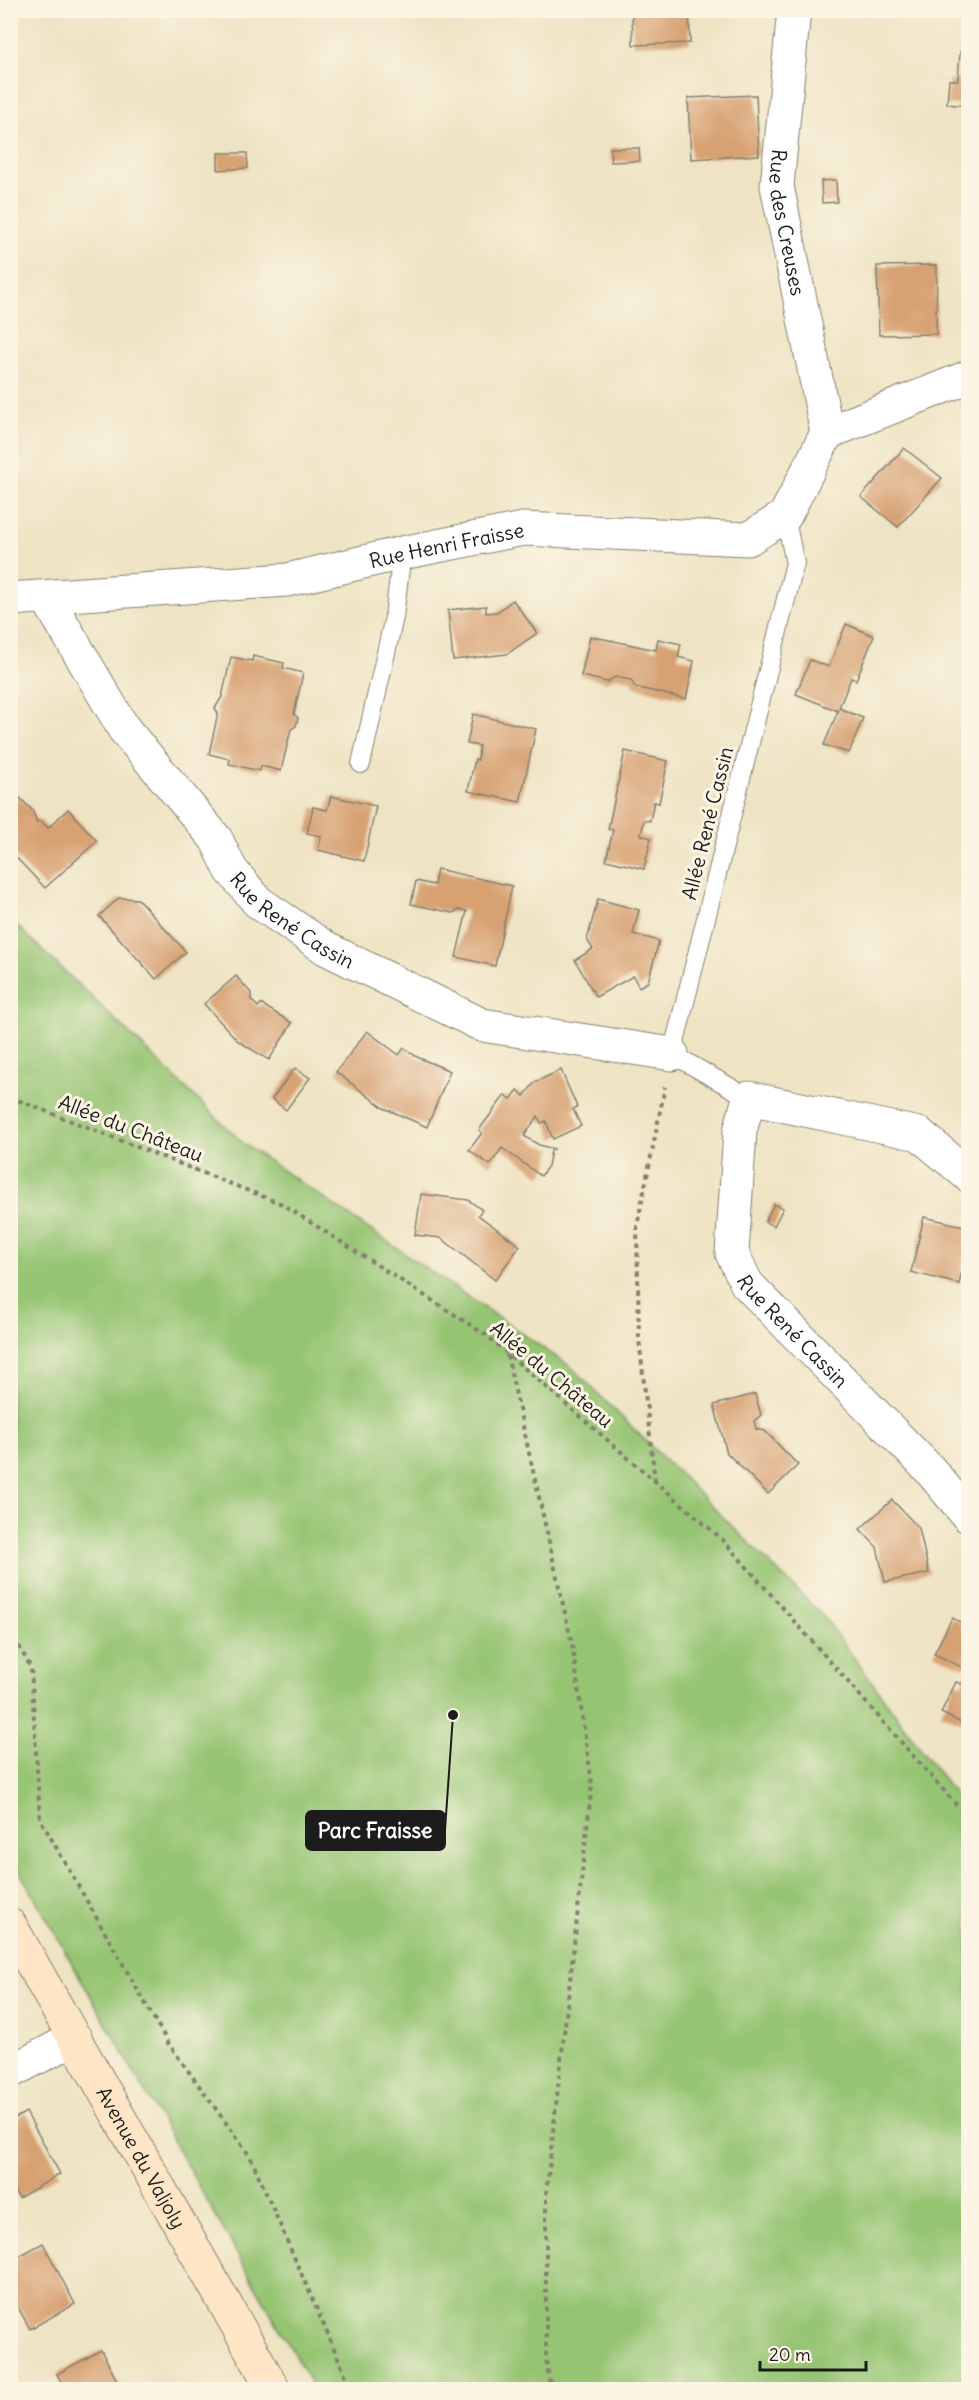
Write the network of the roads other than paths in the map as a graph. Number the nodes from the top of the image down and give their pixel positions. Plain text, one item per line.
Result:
1 (794, 10) edge
2 (969, 377) edge
3 (827, 433) junction
4 (785, 516) junction
5 (402, 553) junction
6 (47, 598) junction
7 (10, 599) edge
8 (361, 764) dead end
9 (672, 1054) junction
10 (749, 1098) junction
11 (969, 1175) edge
12 (969, 1516) edge
13 (10, 1925) edge
14 (75, 2038) junction
15 (10, 2072) edge
16 (274, 2390) edge

1 - 3 street, Rue des Creuses
2 - 3 street
3 - 4 street
4 - 5 street, Rue Henri Fraisse
4 - 9 lane, Allée René Cassin
5 - 6 street, Rue Henri Fraisse
5 - 8 lane
6 - 7 street, Rue Henri Fraisse
6 - 9 street, Rue René Cassin
9 - 10 lane
10 - 11 street
10 - 12 street, Rue René Cassin
13 - 14 main road, Avenue du Valjoly
14 - 15 street
14 - 16 main road, Avenue du Valjoly

